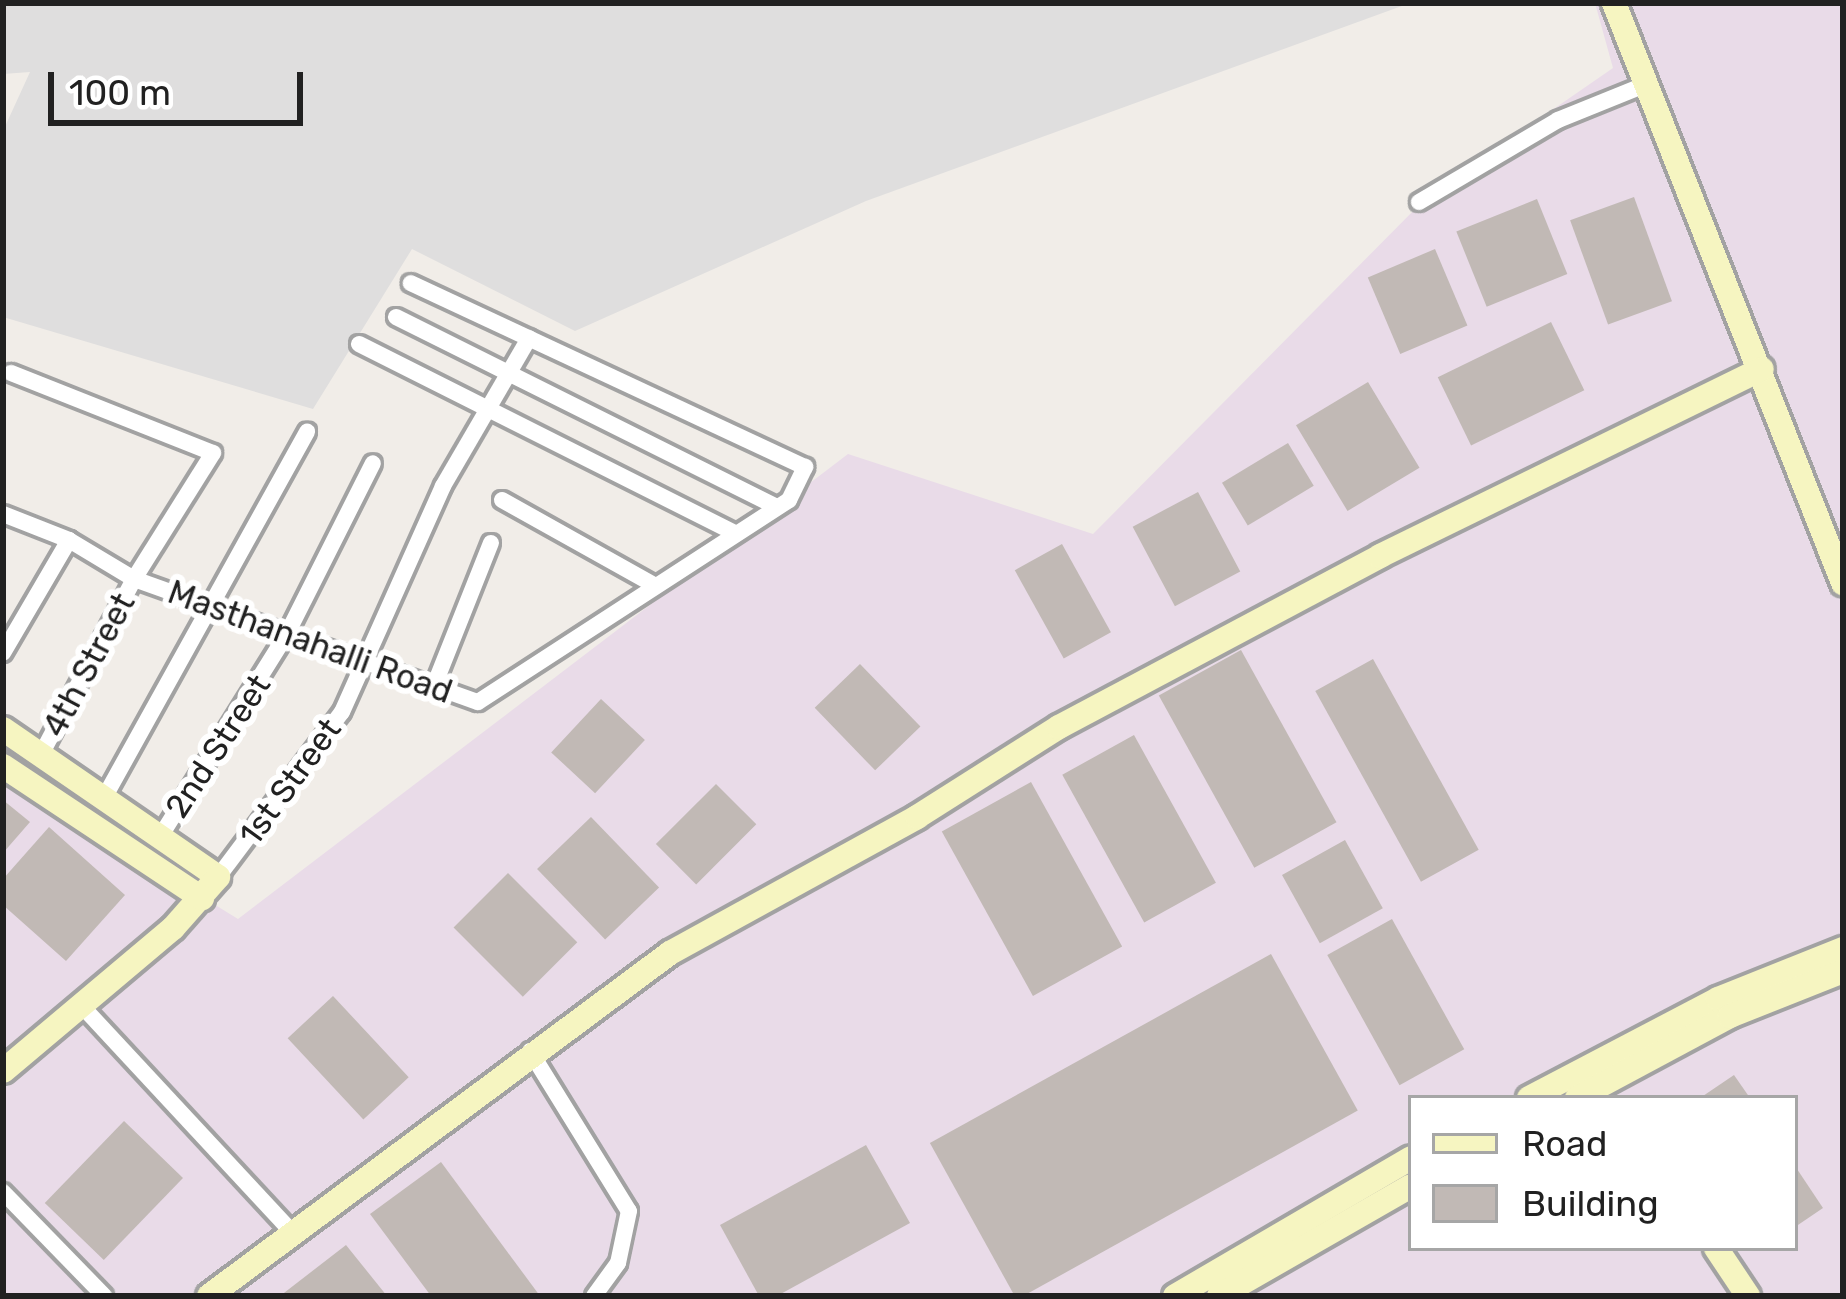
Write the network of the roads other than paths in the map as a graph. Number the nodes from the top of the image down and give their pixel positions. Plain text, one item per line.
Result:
1 (1614, 3) edge
2 (1647, 84) junction
3 (1419, 202) dead end
4 (411, 283) dead end
5 (396, 317) dead end
6 (530, 338) junction
7 (358, 344) dead end
8 (1762, 369) junction
9 (11, 373) dead end
10 (509, 375) junction
11 (489, 412) junction
12 (307, 432) dead end
13 (373, 463) dead end
14 (502, 500) dead end
15 (783, 504) junction
16 (3, 514) edge
17 (736, 534) junction
18 (69, 540) junction
19 (491, 544) dead end
20 (134, 579) junction
21 (1843, 583) edge
22 (656, 586) junction
23 (211, 606) junction
24 (287, 634) junction
25 (3, 653) edge
26 (365, 662) junction
27 (434, 686) junction
28 (3, 729) edge
29 (41, 755) junction
30 (3, 766) edge
31 (104, 798) junction
32 (160, 837) junction
33 (218, 878) junction
34 (202, 898) junction
35 (1843, 950) edge
36 (1843, 971) edge
37 (81, 1005) junction
38 (530, 1051) junction
39 (3, 1071) edge
40 (1606, 1081) edge
41 (1543, 1095) edge
42 (1408, 1160) edge
43 (1408, 1188) edge
44 (3, 1192) edge
45 (290, 1230) junction
46 (1719, 1251) edge
47 (104, 1296) edge
48 (209, 1296) edge
49 (594, 1296) edge
50 (1174, 1296) edge
51 (1220, 1296) edge
52 (1748, 1296) edge

1 - 2 street
2 - 3 street
2 - 8 street
4 - 6 street
5 - 10 street
6 - 10 street, 1st Street
6 - 15 street
7 - 11 street
8 - 21 street
8 - 38 street
9 - 20 street, 4th Street
10 - 11 street, 1st Street
10 - 15 street
11 - 17 street
11 - 26 street, 1st Street
12 - 23 street
13 - 24 street, 2nd Street
14 - 22 street
15 - 17 street, Masthanahalli Road
16 - 18 street, Masthanahalli Road
17 - 22 street, Masthanahalli Road
18 - 20 street, Masthanahalli Road
18 - 25 street
19 - 27 street
20 - 23 street, Masthanahalli Road
20 - 29 street, 4th Street
22 - 27 street, Masthanahalli Road
23 - 24 street, Masthanahalli Road
23 - 31 street
24 - 26 street, Masthanahalli Road
24 - 32 street, 2nd Street
26 - 27 street, Masthanahalli Road
26 - 33 street, 1st Street
28 - 29 street
29 - 31 street
30 - 34 street
31 - 32 street
32 - 33 street
33 - 34 street
34 - 37 street
35 - 40 street
36 - 40 street
37 - 39 street
37 - 45 street
38 - 45 street
38 - 49 street
40 - 41 street
42 - 50 street
43 - 51 street
44 - 47 street
45 - 48 street
46 - 52 street

